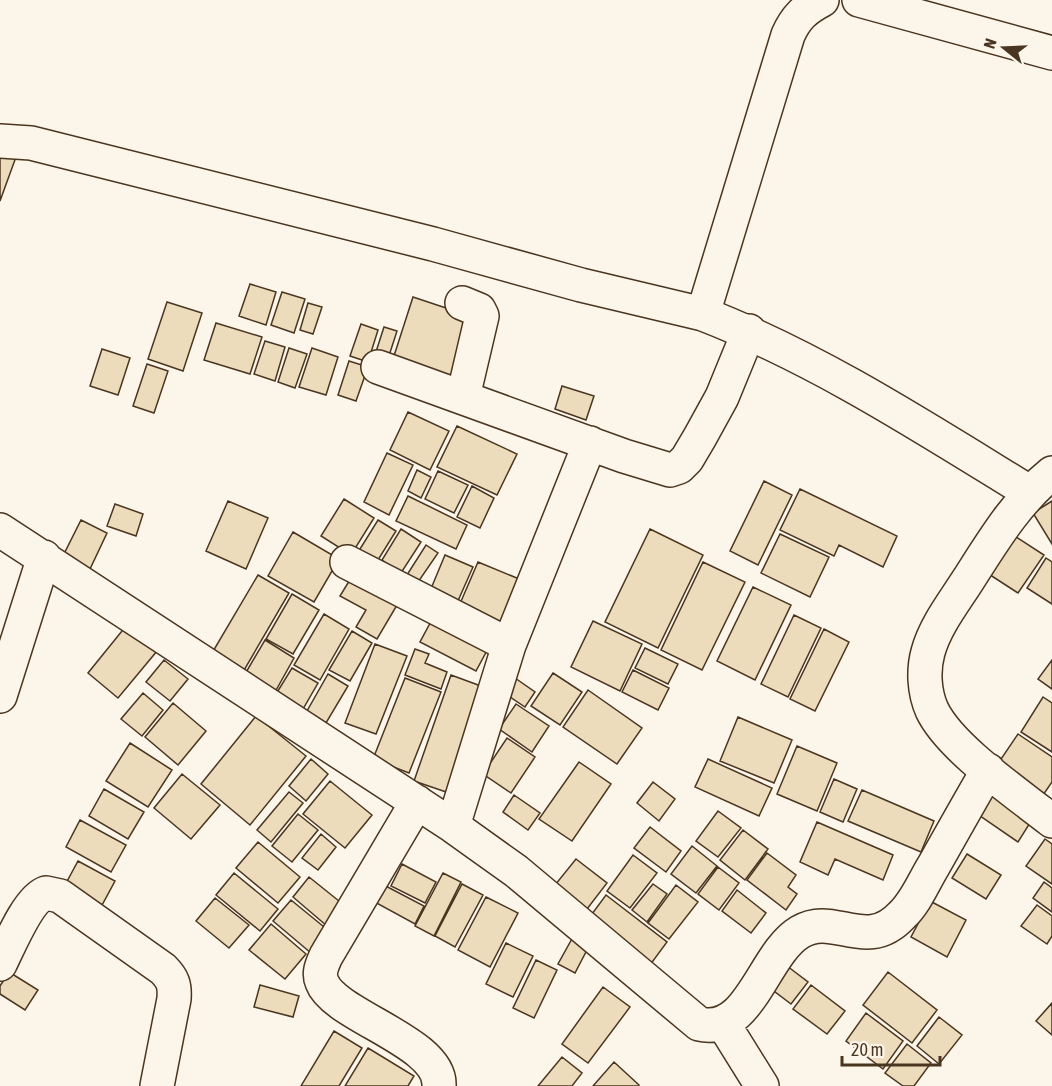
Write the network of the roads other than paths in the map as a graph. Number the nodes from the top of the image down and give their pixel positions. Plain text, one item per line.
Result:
1 (822, 0) edge
2 (859, 0) edge
3 (1052, 53) edge
4 (0, 141) edge
5 (462, 303) dead end
6 (704, 314) junction
7 (749, 331) junction
8 (378, 367) dead end
9 (464, 397) junction
10 (590, 443) junction
11 (1041, 483) edge
12 (0, 530) edge
13 (44, 557) junction
14 (347, 562) dead end
15 (509, 645) junction
16 (0, 696) edge
17 (988, 770) junction
18 (417, 802) junction
19 (1052, 820) edge
20 (453, 826) junction
21 (0, 963) edge
22 (724, 1025) junction
23 (157, 1086) edge
24 (439, 1086) edge
25 (762, 1086) edge

1 - 6 street
2 - 3 street
4 - 6 street
5 - 9 street
6 - 7 street
7 - 10 street
7 - 11 street
8 - 9 street
9 - 10 street
10 - 15 street
11 - 17 street
12 - 13 street
13 - 16 street
13 - 18 street
14 - 15 street
15 - 20 street
17 - 19 street
17 - 22 street
18 - 20 street
18 - 24 street
20 - 22 street
21 - 23 street
22 - 25 street

